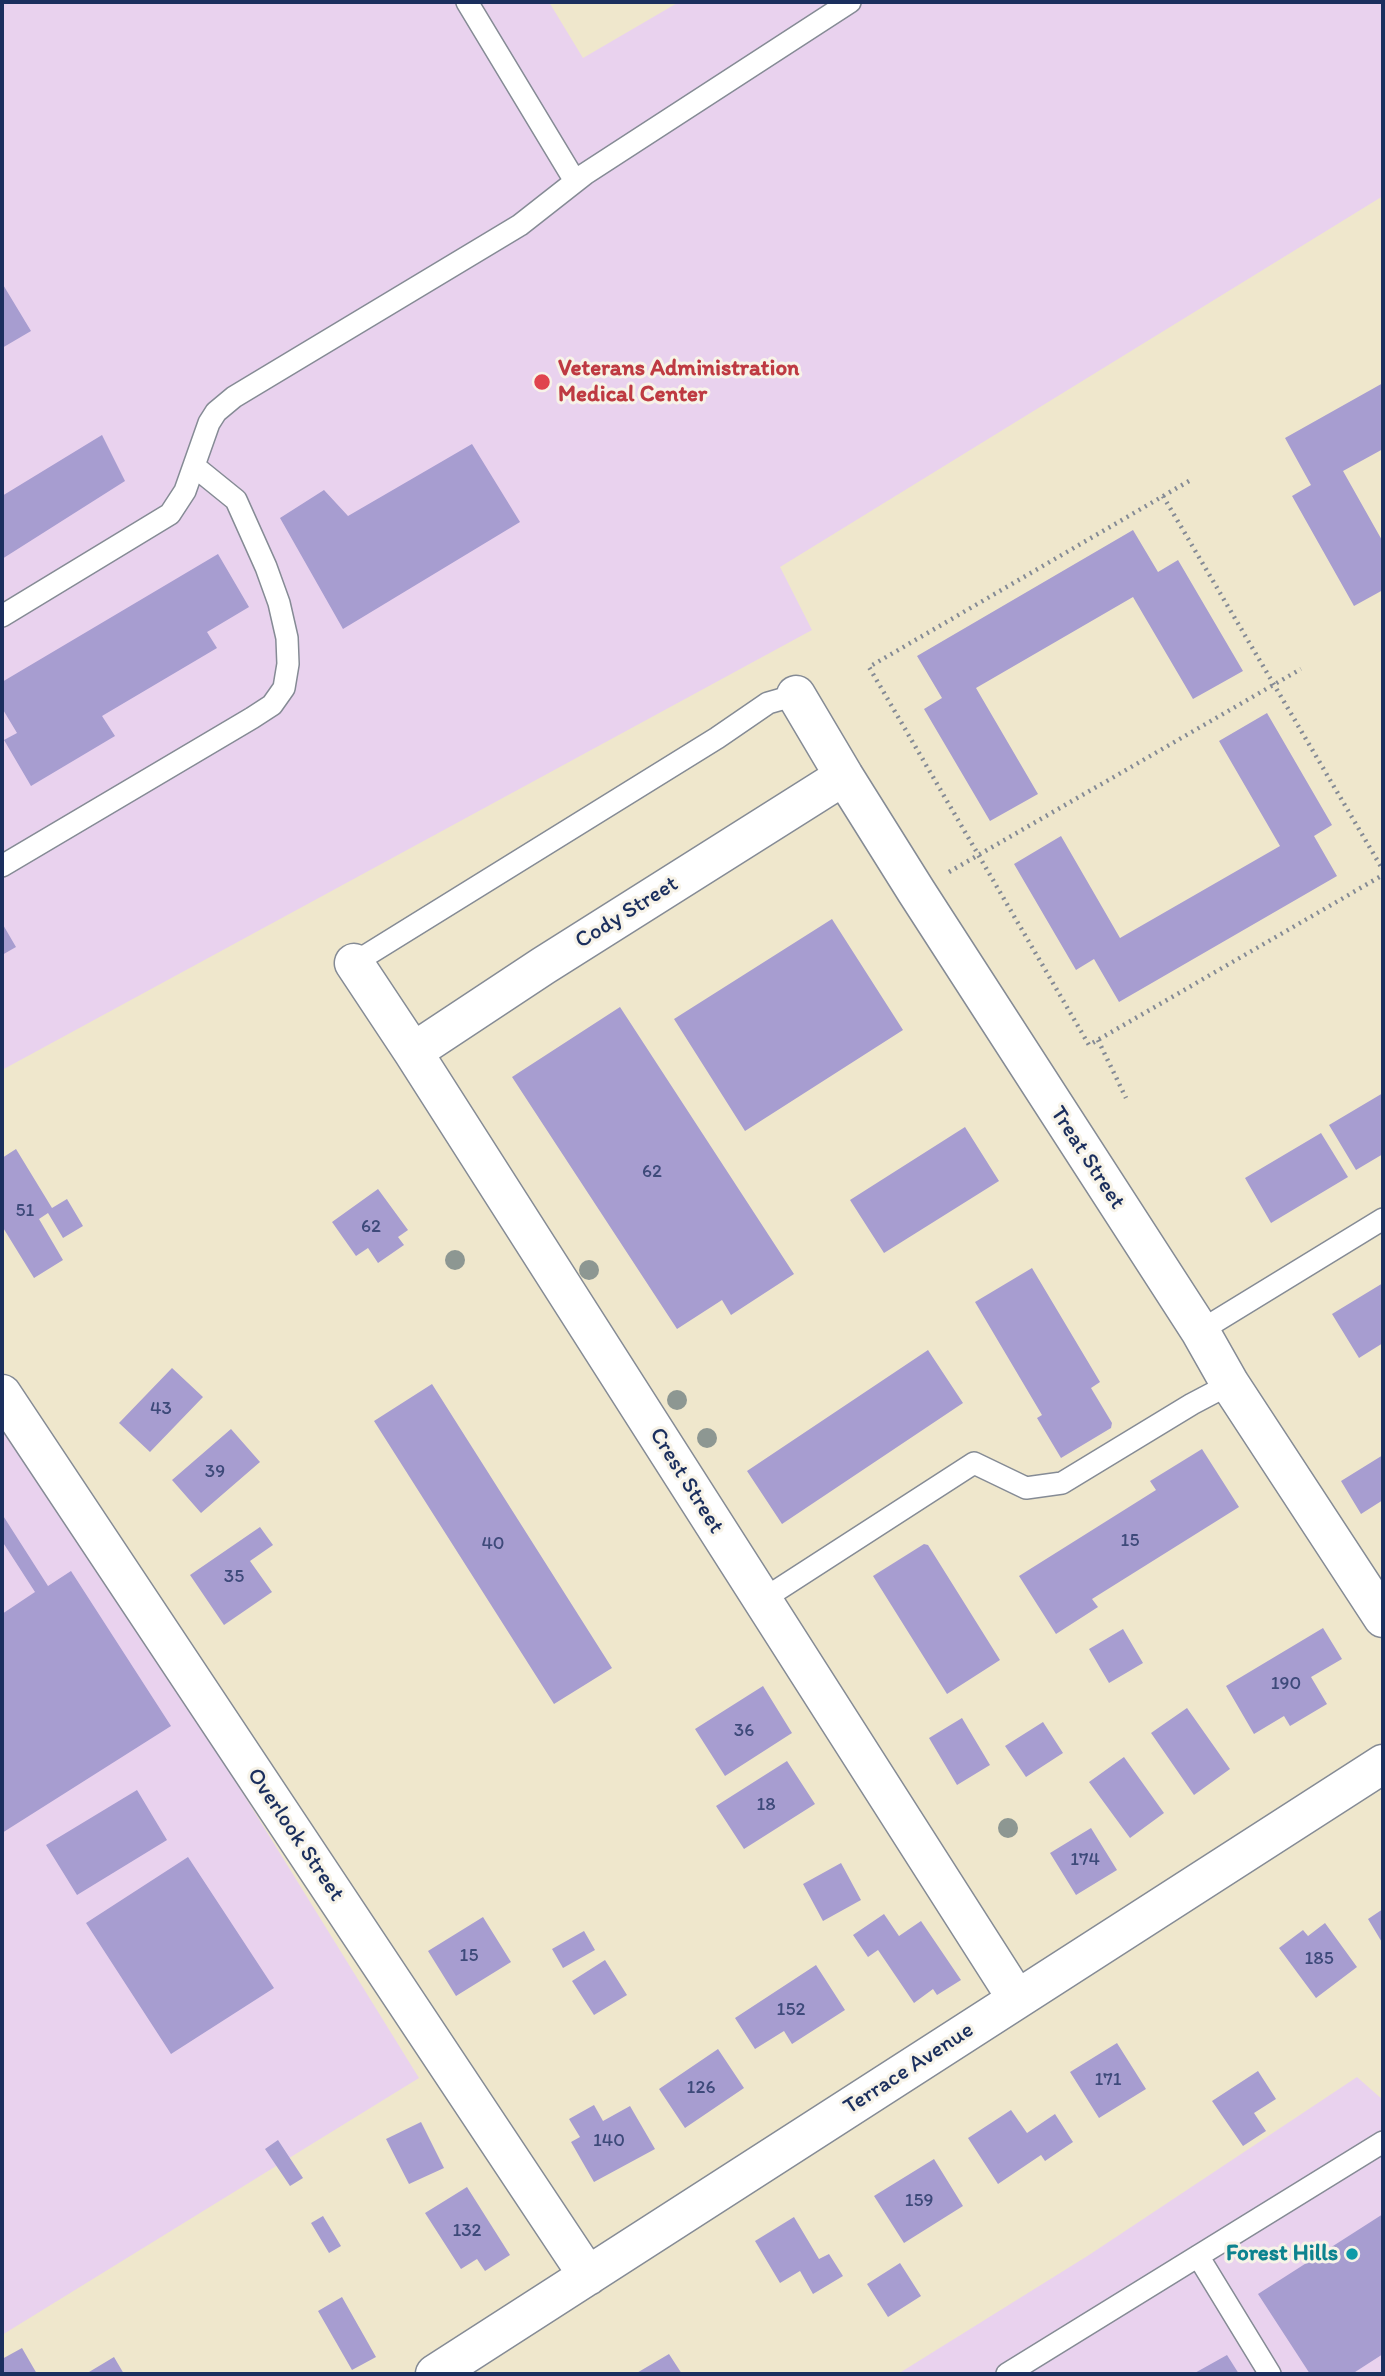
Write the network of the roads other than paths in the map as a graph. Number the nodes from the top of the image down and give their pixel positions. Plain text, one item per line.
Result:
1 (467, 2) edge
2 (850, 2) edge
3 (575, 181) junction
4 (194, 466) junction
5 (2, 616) edge
6 (796, 695) joint
7 (844, 776) junction
8 (2, 866) edge
9 (354, 963) joint
10 (413, 1052) junction
11 (1383, 1219) edge
12 (1200, 1331) junction
13 (1230, 1384) junction
14 (2, 1394) edge
15 (762, 1600) junction
16 (1383, 1618) edge
17 (1383, 1764) edge
18 (1017, 1999) junction
19 (1383, 2142) edge
20 (1198, 2256) junction
21 (588, 2276) junction
22 (435, 2374) edge
23 (1007, 2374) edge
24 (1270, 2374) edge

1 - 3 lane
2 - 3 lane
3 - 4 lane
4 - 5 lane
4 - 8 lane
6 - 7 street, Treat Street
6 - 9 lane
7 - 10 street, Cody Street
7 - 12 street, Treat Street
9 - 10 street, Crest Street
10 - 15 street, Crest Street
11 - 12 lane
12 - 13 street, Treat Street
13 - 15 lane
13 - 16 street, Treat Street
14 - 21 street, Overlook Street
15 - 18 street, Crest Street
17 - 18 street, Terrace Avenue
18 - 21 street, Terrace Avenue
19 - 20 lane
20 - 23 lane
20 - 24 lane
21 - 22 street, Terrace Avenue

